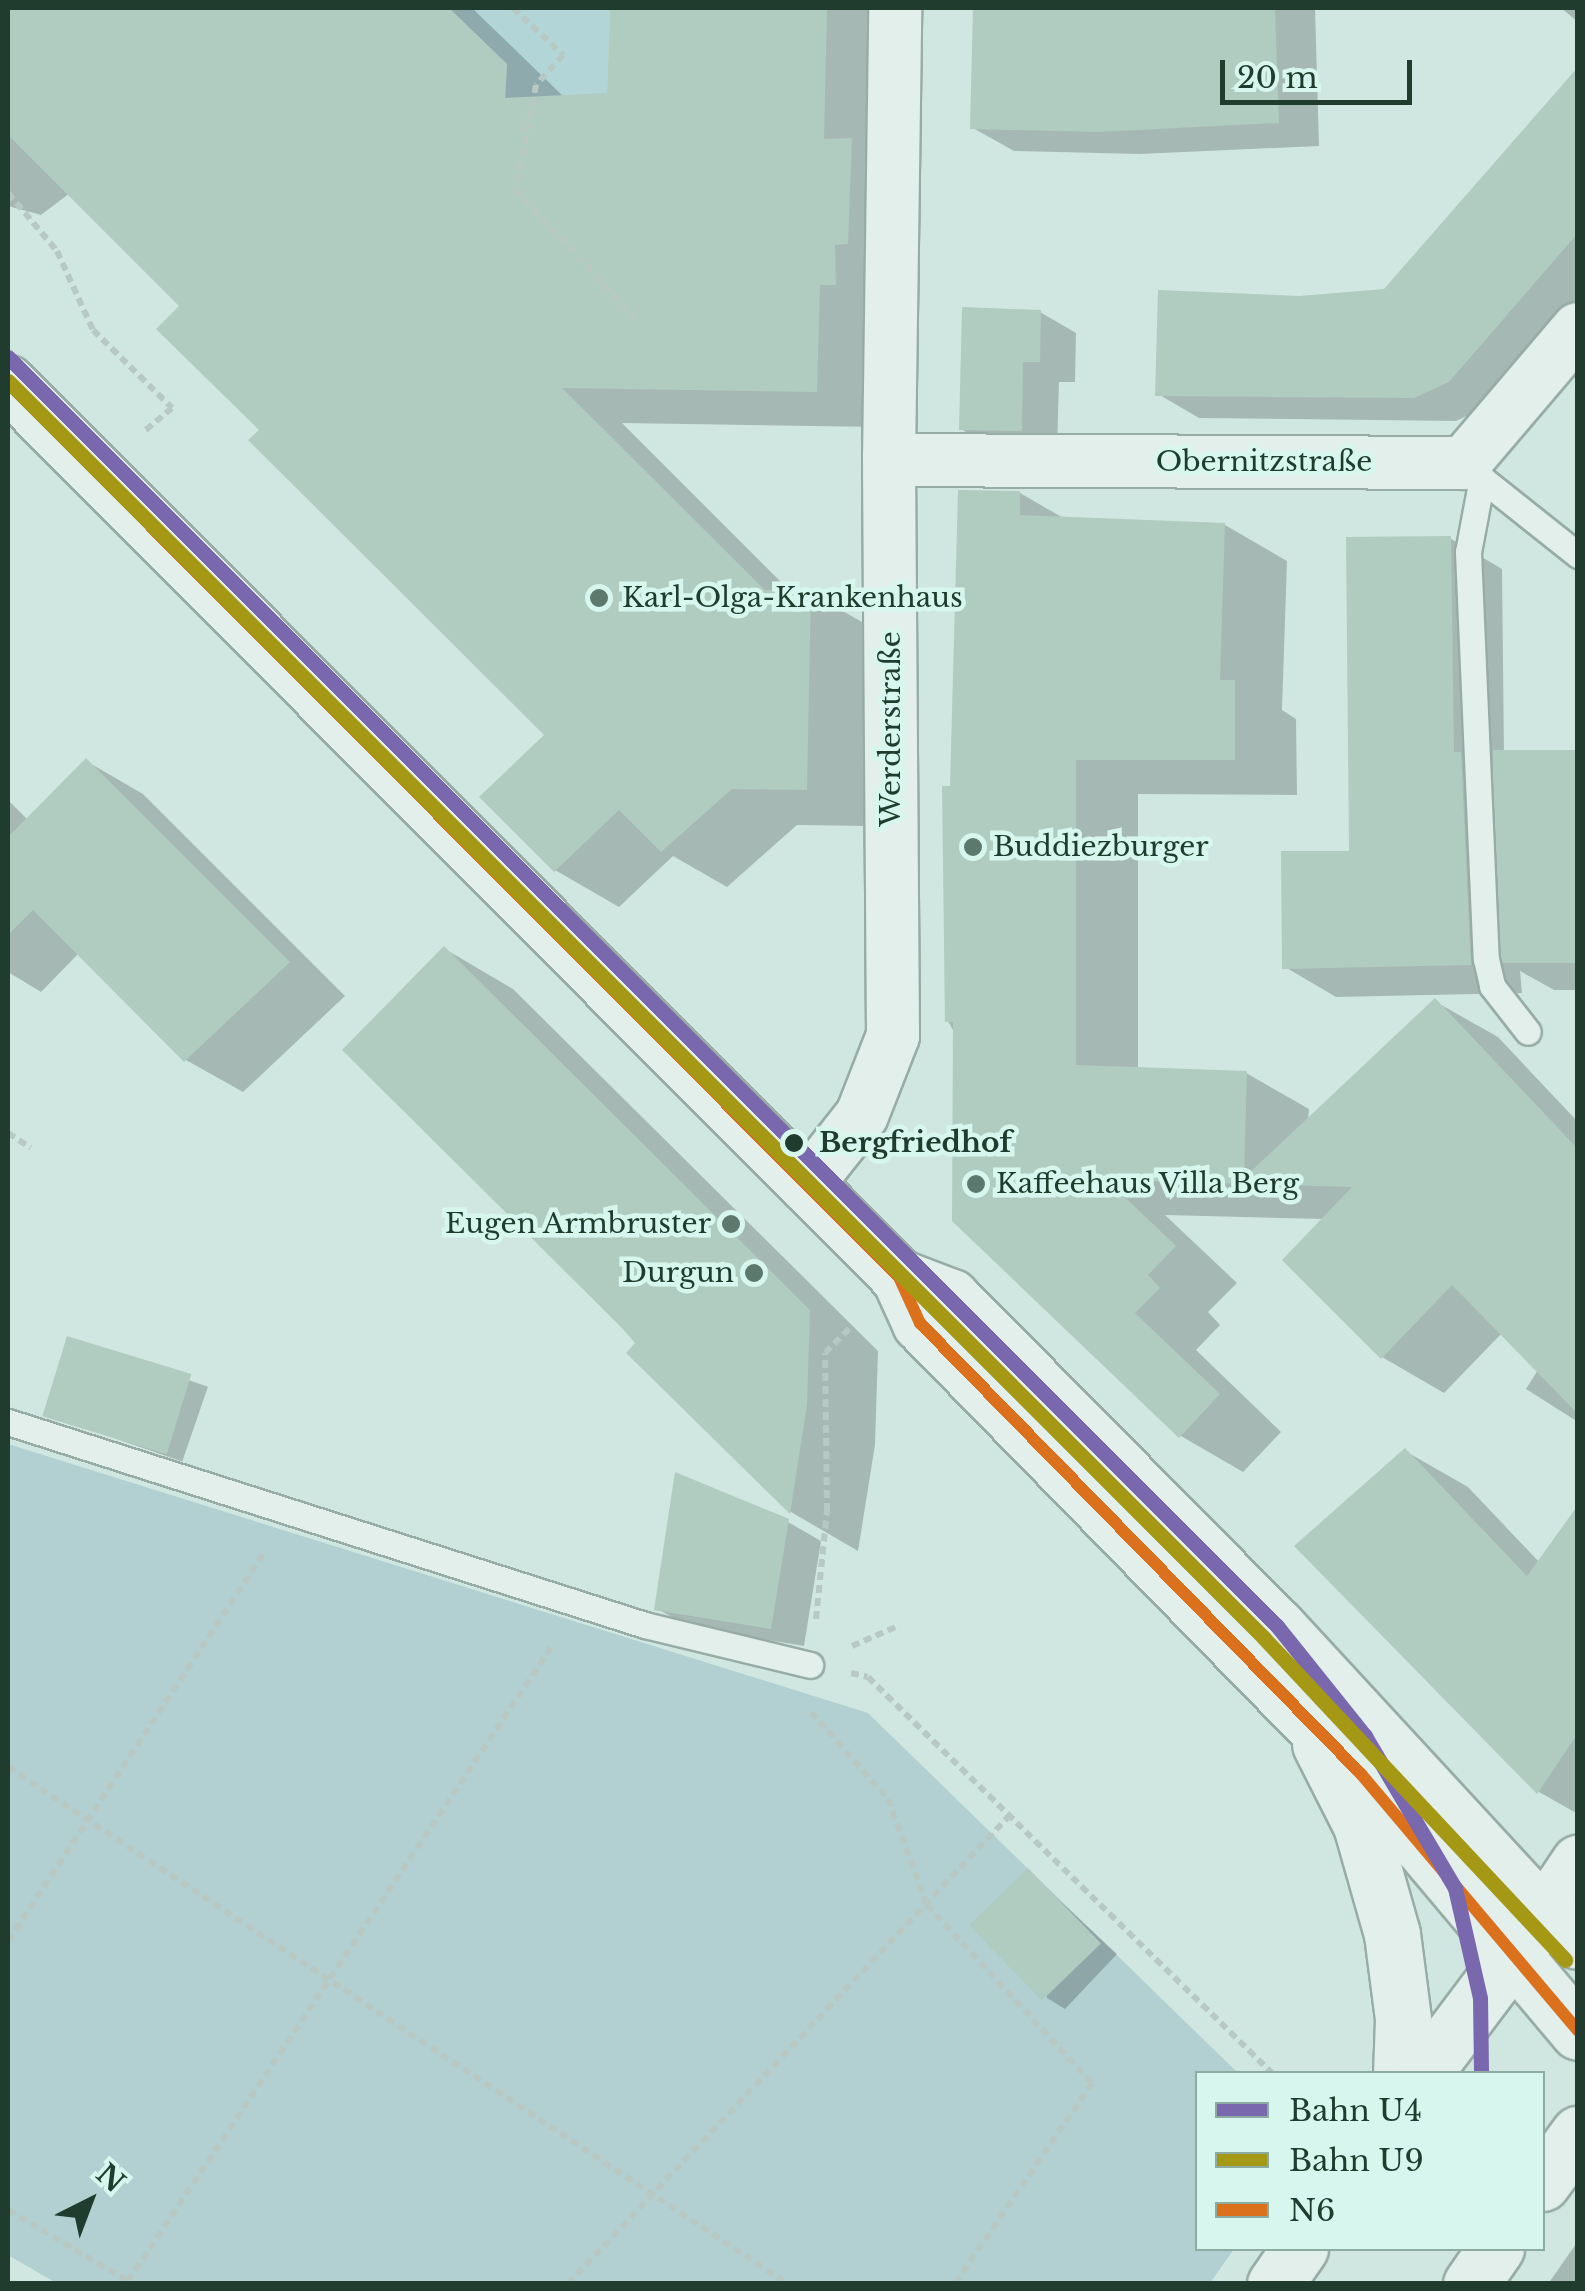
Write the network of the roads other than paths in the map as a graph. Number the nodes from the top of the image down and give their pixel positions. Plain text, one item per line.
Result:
1 (895, 8) edge
2 (1578, 328) edge
3 (8, 383) edge
4 (889, 460) junction
5 (1473, 471) junction
6 (1578, 555) edge
7 (1528, 1032) dead end
8 (806, 1186) junction
9 (899, 1277) junction
10 (8, 1422) edge
11 (810, 1665) road end
12 (1293, 1705) junction
13 (1578, 1862) edge
14 (1545, 1936) edge
15 (1578, 2032) edge
16 (1401, 2071) edge
17 (1425, 2071) edge
18 (1578, 2134) edge
19 (1545, 2179) edge
20 (1298, 2251) edge
21 (1276, 2284) edge

1 - 4 street, Werderstraße
2 - 5 street
3 - 8 main road
4 - 5 street, Obernitzstraße
4 - 8 street, Werderstraße
5 - 6 lane
5 - 7 lane
8 - 9 main road
9 - 12 main road
9 - 14 main road
10 - 11 lane
12 - 14 main road
12 - 16 main road
13 - 14 street
14 - 15 main road
14 - 17 main road
18 - 19 main road
20 - 21 main road

